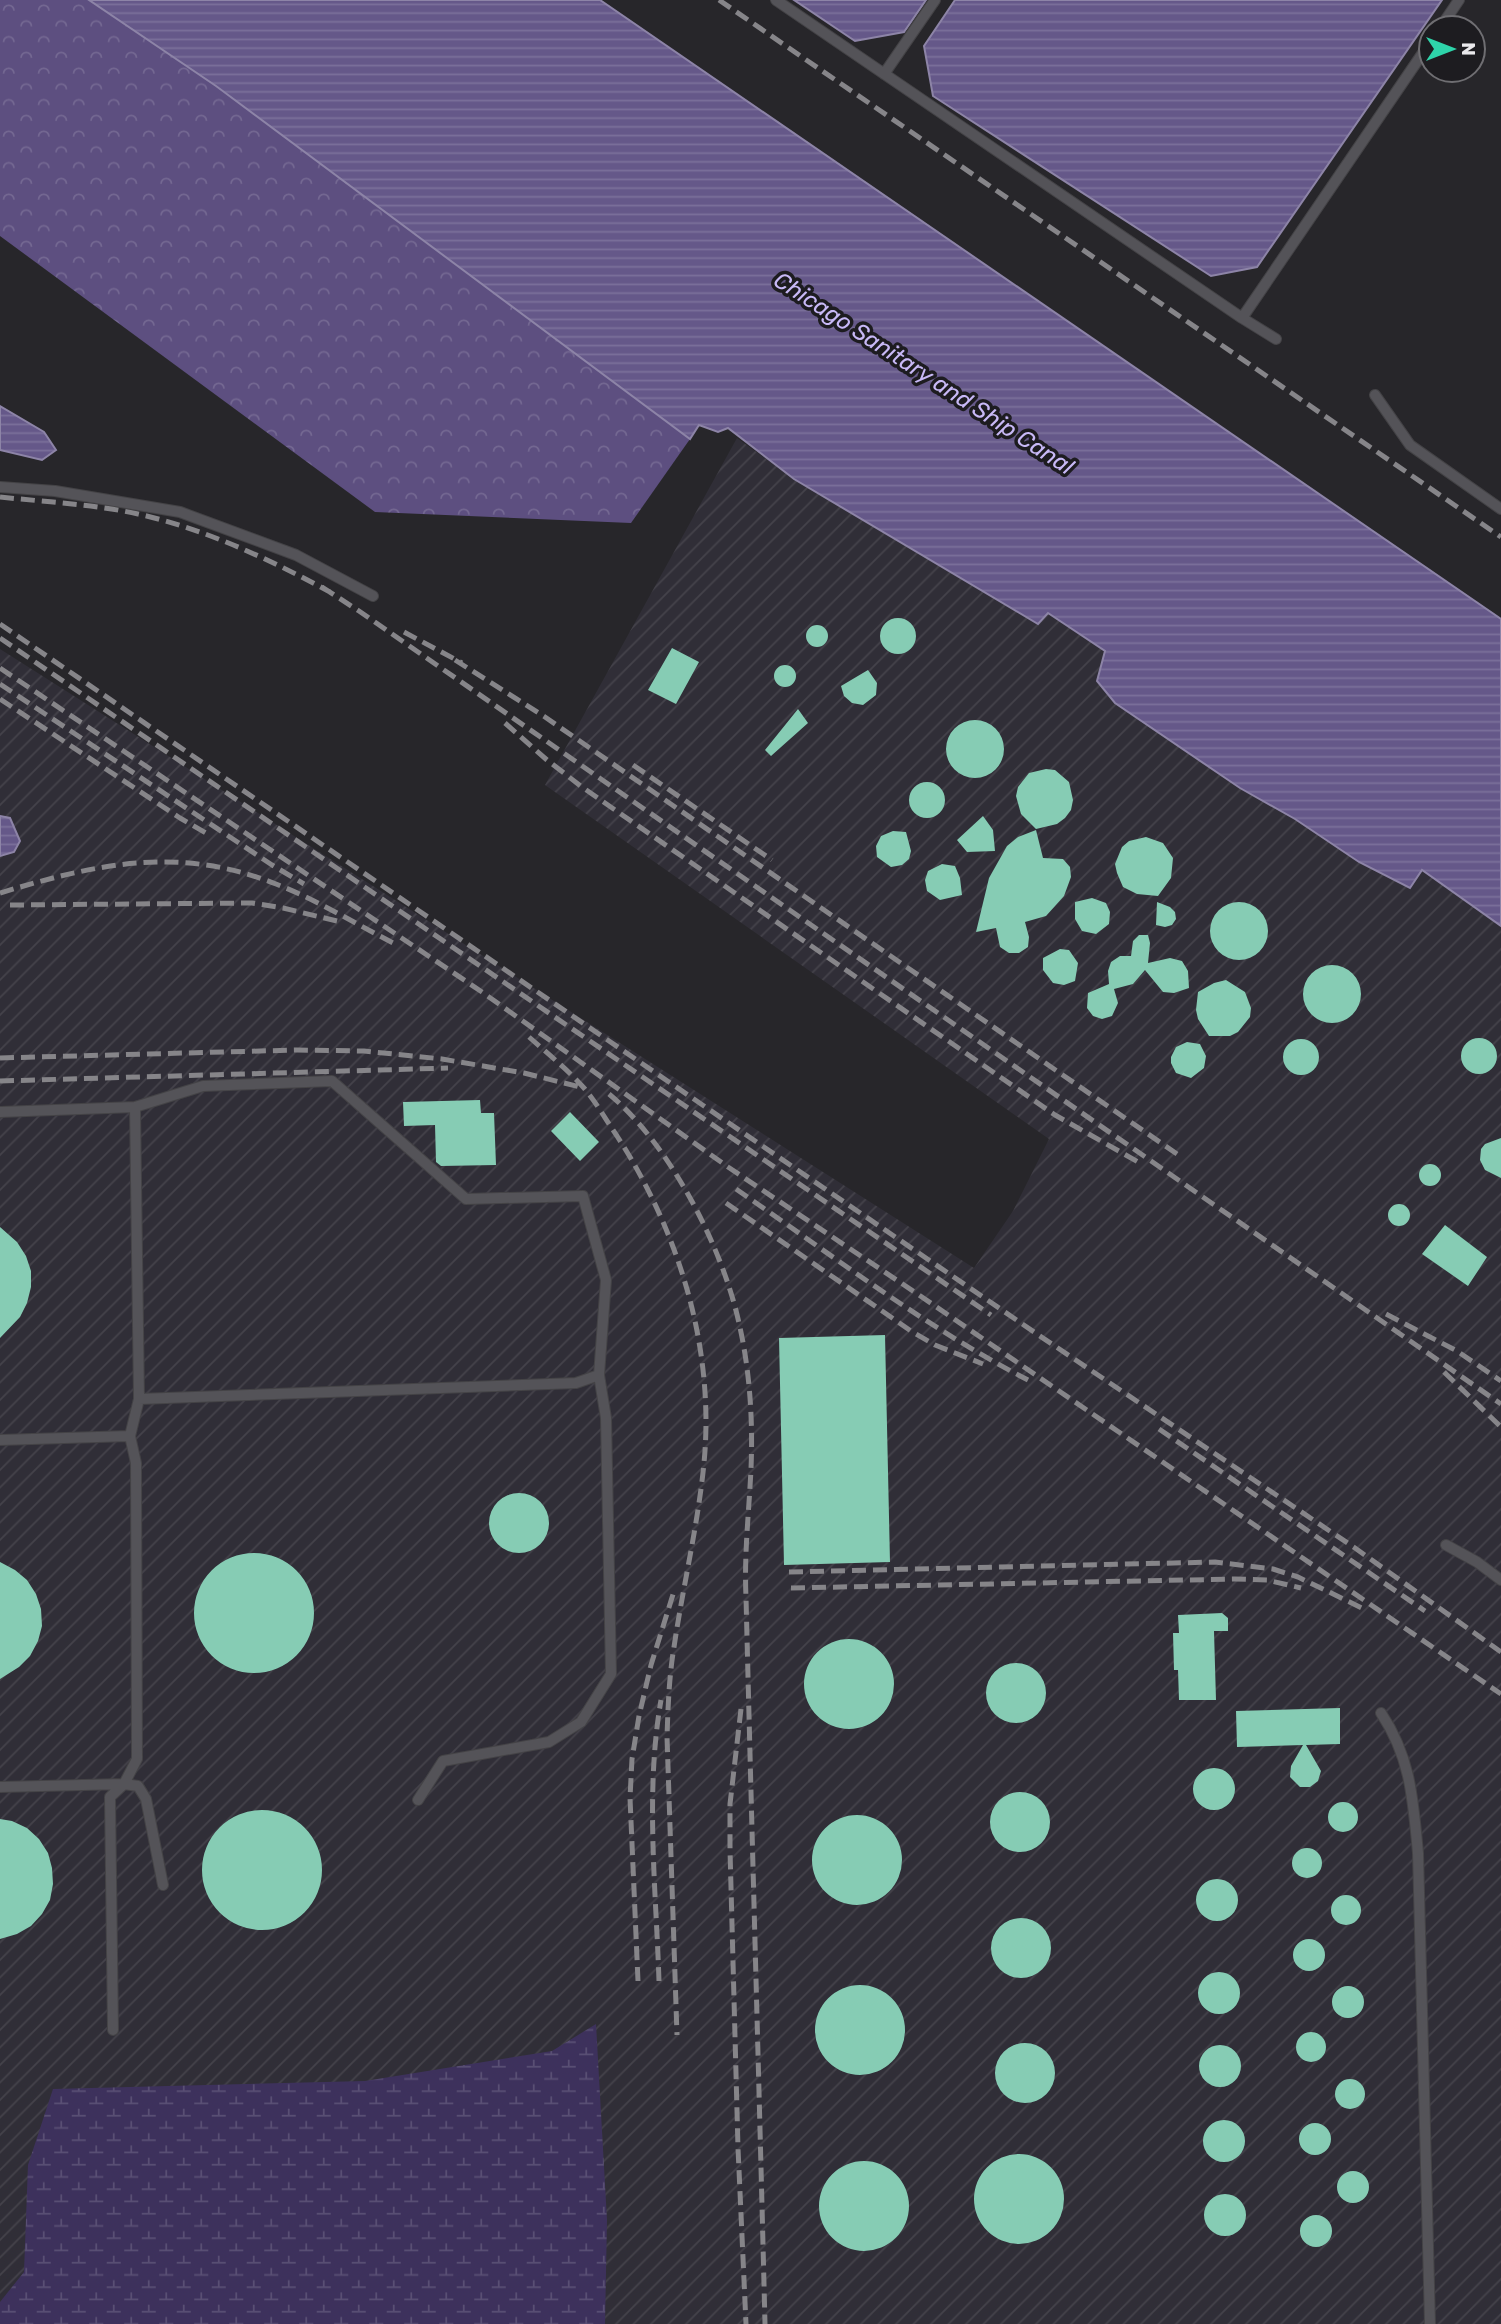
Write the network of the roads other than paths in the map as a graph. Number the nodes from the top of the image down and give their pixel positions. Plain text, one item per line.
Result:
1 (776, 0) edge
2 (935, 0) edge
3 (1417, 62) edge
4 (884, 74) junction
5 (1242, 318) junction
6 (1276, 339) dead end
7 (1375, 395) dead end
8 (0, 487) edge
9 (1501, 509) edge
10 (373, 596) dead end
11 (135, 1107) junction
12 (0, 1112) edge
13 (599, 1375) junction
14 (139, 1399) junction
15 (130, 1436) junction
16 (0, 1440) edge
17 (1446, 1545) dead end
18 (1501, 1580) edge
19 (1381, 1713) dead end
20 (124, 1784) junction
21 (0, 1787) edge
22 (418, 1800) dead end
23 (163, 1885) dead end
24 (113, 2030) dead end
25 (1430, 2324) edge

1 - 4 lane
2 - 4 lane
3 - 5 lane
4 - 5 lane
5 - 6 lane
7 - 9 lane
8 - 10 lane
11 - 12 lane
11 - 13 lane
11 - 14 lane
13 - 14 lane
13 - 22 lane
14 - 15 lane
15 - 16 lane
15 - 20 lane
17 - 18 lane
19 - 25 lane
20 - 21 lane
20 - 23 lane
20 - 24 lane

